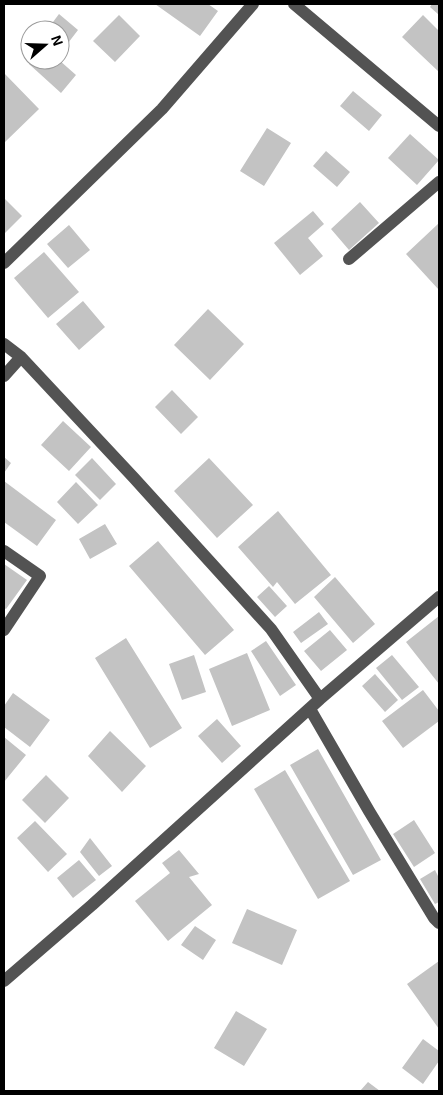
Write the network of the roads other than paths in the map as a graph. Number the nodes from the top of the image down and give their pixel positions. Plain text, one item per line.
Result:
1 (253, 4) edge
2 (294, 4) edge
3 (439, 126) edge
4 (439, 182) edge
5 (349, 259) dead end
6 (4, 263) edge
7 (4, 344) edge
8 (21, 357) junction
9 (4, 376) edge
10 (4, 551) edge
11 (439, 597) edge
12 (4, 630) edge
13 (320, 699) junction
14 (310, 709) junction
15 (439, 922) edge
16 (4, 981) edge

1 - 6 street
2 - 3 street
4 - 5 street
7 - 8 street
8 - 9 street
8 - 13 street
10 - 12 street
11 - 13 street
13 - 14 street
14 - 15 street
14 - 16 street

